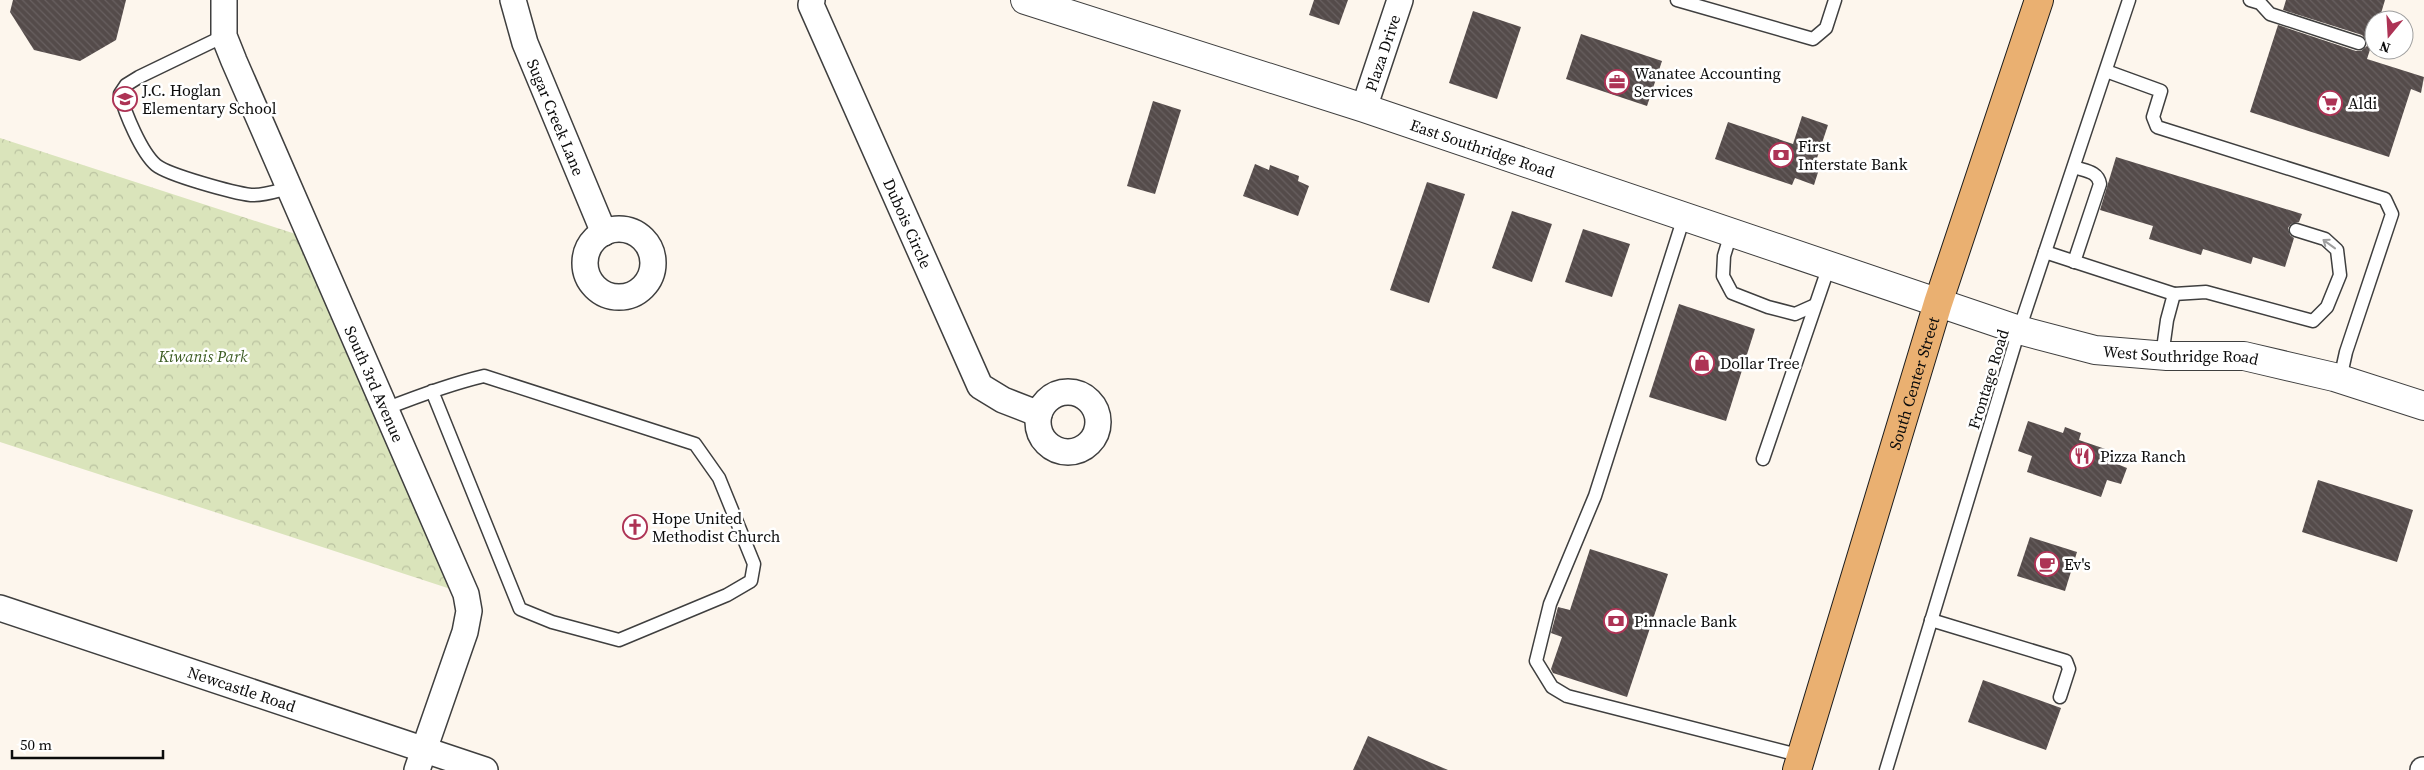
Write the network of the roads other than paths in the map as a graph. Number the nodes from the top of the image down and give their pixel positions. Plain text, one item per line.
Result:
1 (224, 0) edge
2 (514, 0) edge
3 (812, 0) edge
4 (1025, 0) edge
5 (1400, 0) edge
6 (1677, 0) edge
7 (1835, 0) edge
8 (2039, 0) edge
9 (2129, 0) edge
10 (2250, 0) edge
11 (224, 36) junction
12 (2359, 43) dead end
13 (2106, 71) junction
14 (1364, 108) junction
15 (2074, 167) junction
16 (289, 188) junction
17 (1684, 217) junction
18 (2296, 230) dead end
19 (604, 233) dead end
20 (1731, 233) junction
21 (2046, 252) junction
22 (2074, 262) junction
23 (1829, 266) junction
24 (2174, 294) junction
25 (1938, 303) junction
26 (1813, 306) junction
27 (2019, 330) junction
28 (2162, 356) junction
29 (2340, 379) junction
30 (432, 391) junction
31 (2424, 406) edge
32 (385, 409) junction
33 (1039, 414) dead end
34 (1763, 459) dead end
35 (0, 608) edge
36 (1931, 620) junction
37 (2060, 697) dead end
38 (420, 760) edge
39 (1800, 763) edge
40 (485, 770) edge
41 (1886, 770) edge

1 - 11 street, South 3rd Avenue
2 - 19 street, Sugar Creek Lane
3 - 33 street, Dubois Circle
4 - 14 street, East Southridge Road
5 - 14 street, Plaza Drive
6 - 7 lane
8 - 25 main road, South Center Street
9 - 13 lane, Frontage Road
10 - 12 lane
11 - 16 street, South 3rd Avenue
11 - 16 lane
13 - 15 lane, Frontage Road
13 - 29 lane
14 - 17 street, East Southridge Road
15 - 21 lane, Frontage Road
15 - 22 lane
16 - 32 street, South 3rd Avenue
17 - 20 street, East Southridge Road
17 - 39 lane
24 -> 18 lane
20 - 23 street, East Southridge Road
20 - 26 lane
21 - 22 lane
21 - 27 lane, Frontage Road
22 - 24 lane
23 - 25 street, East Southridge Road
23 - 26 lane
24 - 28 lane
25 - 27 street, West Southridge Road
25 - 39 main road, South Center Street
26 - 34 lane
27 - 28 street, West Southridge Road
27 - 36 lane, Frontage Road
28 - 29 street, West Southridge Road
29 - 31 street, West Southridge Road
30 - 30 lane
30 - 32 lane
32 - 38 street, South 3rd Avenue
35 - 38 street, Newcastle Road
36 - 37 lane
36 - 41 lane, Frontage Road
38 - 40 street, Newcastle Road

